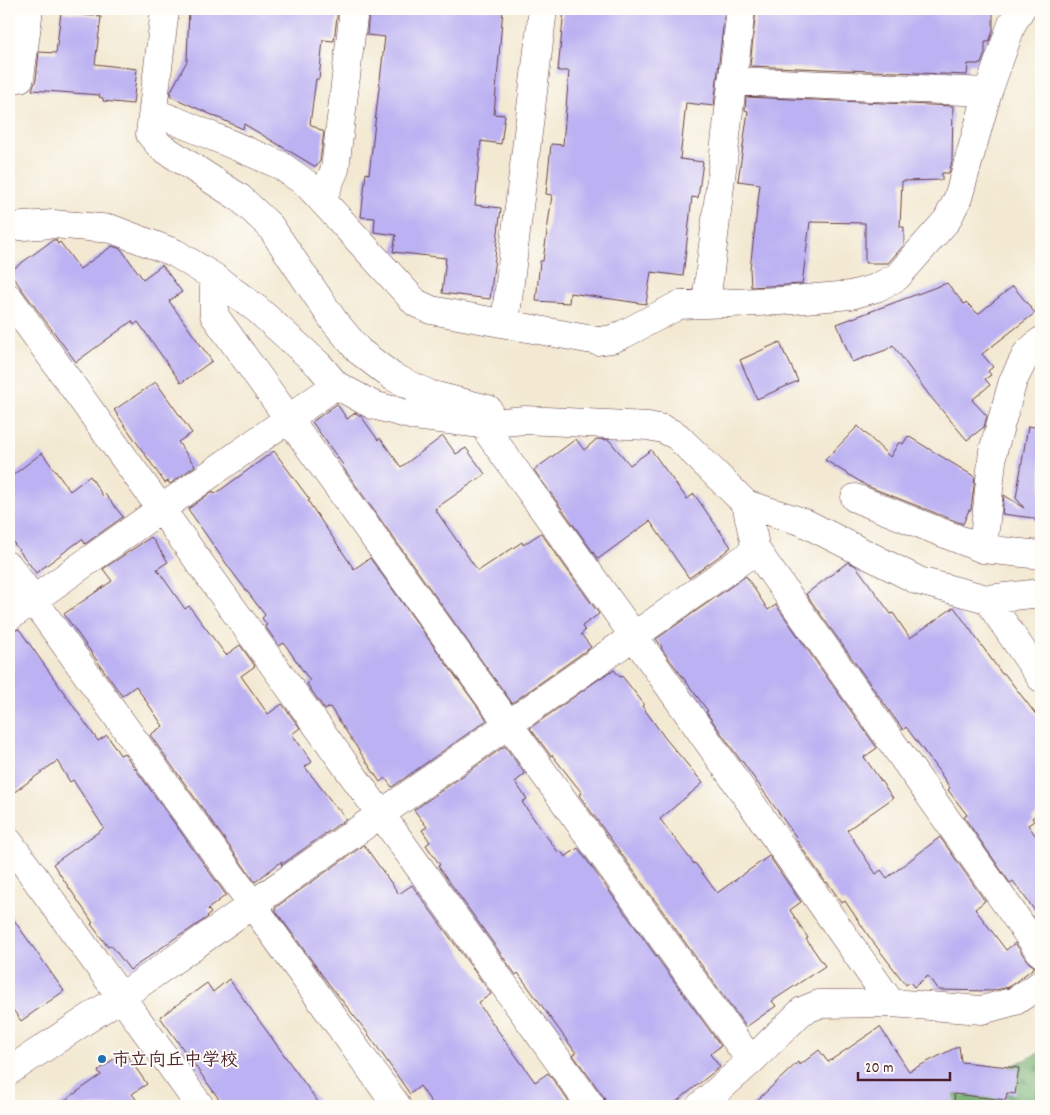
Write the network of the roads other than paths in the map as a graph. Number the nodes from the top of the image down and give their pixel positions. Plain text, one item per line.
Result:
1 (29, 9) edge
2 (165, 9) edge
3 (354, 9) edge
4 (542, 9) edge
5 (741, 9) edge
6 (1020, 9) edge
7 (20, 78) dead end
8 (732, 81) junction
9 (988, 92) junction
10 (153, 112) junction
11 (322, 200) junction
12 (9, 227) edge
13 (214, 277) junction
14 (9, 298) edge
15 (706, 304) junction
16 (505, 323) junction
17 (1041, 340) edge
18 (336, 385) junction
19 (289, 419) junction
20 (482, 424) junction
21 (855, 498) dead end
22 (746, 504) junction
23 (161, 510) junction
24 (983, 549) junction
25 (756, 550) junction
26 (1041, 555) edge
27 (9, 566) edge
28 (1041, 593) edge
29 (33, 599) junction
30 (986, 599) junction
31 (9, 616) edge
32 (634, 636) junction
33 (1041, 678) edge
34 (508, 725) junction
35 (381, 814) junction
36 (9, 842) edge
37 (253, 905) junction
38 (1041, 953) edge
39 (1041, 984) edge
40 (121, 997) junction
41 (891, 1003) junction
42 (751, 1062) junction
43 (9, 1071) edge
44 (200, 1106) edge
45 (398, 1106) edge
46 (591, 1106) edge
47 (700, 1106) edge

1 - 7 street
2 - 10 street
3 - 11 street
4 - 16 street
5 - 8 street
6 - 9 street
8 - 9 street
8 - 15 street
9 - 15 street
10 - 11 street
10 - 20 street
11 - 16 street
12 - 13 street
13 - 18 street
13 - 19 street
14 - 23 street
15 - 16 street
17 - 24 street
18 - 19 street
18 - 20 street
19 - 23 street
19 - 34 street
20 - 22 street
20 - 32 street
21 - 24 street
22 - 25 street
22 - 30 street
23 - 29 street
23 - 35 street
24 - 26 street
25 - 32 street
25 - 38 street
27 - 29 street
28 - 30 street
29 - 31 street
29 - 37 street
30 - 33 street
32 - 34 street
32 - 41 street
34 - 35 street
34 - 42 street
35 - 37 street
35 - 46 street
36 - 40 street
37 - 40 street
37 - 45 street
39 - 41 street
40 - 43 street
40 - 44 street
41 - 42 street
42 - 47 street

